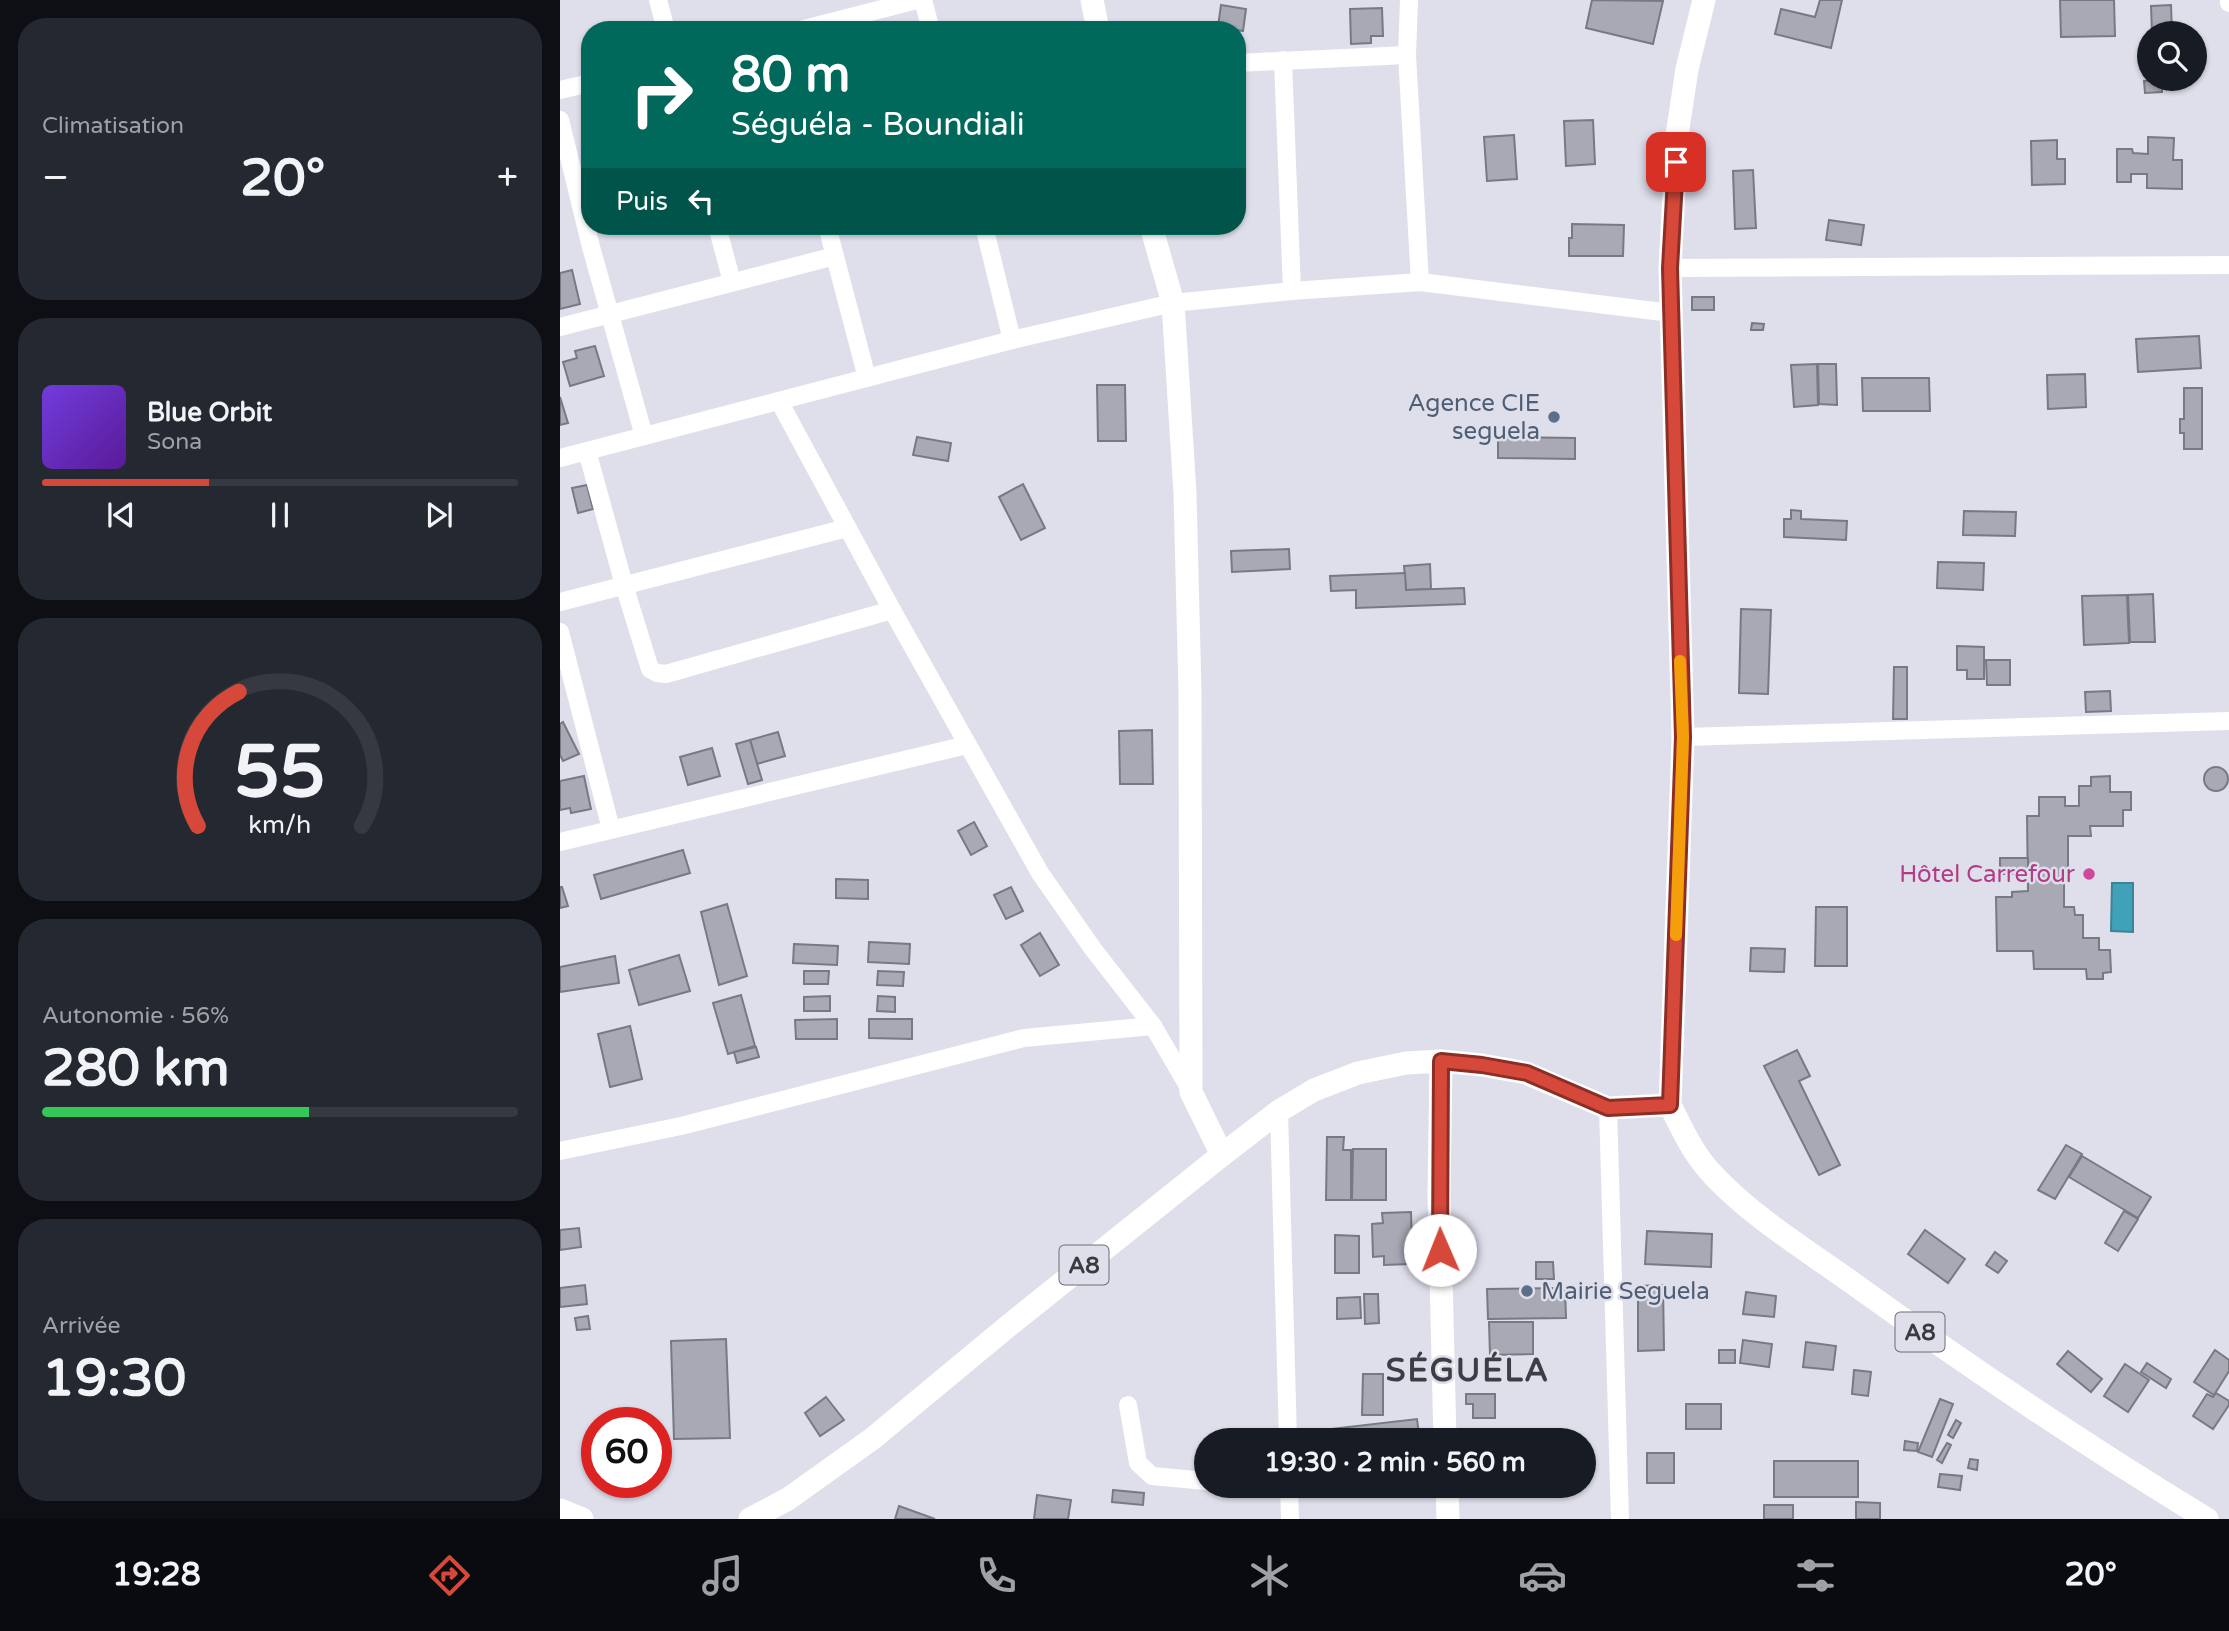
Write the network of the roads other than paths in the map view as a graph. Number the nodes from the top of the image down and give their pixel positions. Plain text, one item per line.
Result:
1 (659, 0) edge
2 (917, 0) edge
3 (923, 0) edge
4 (1092, 0) edge
5 (1409, 0) edge
6 (1704, 0) edge
7 (664, 21) edge
8 (835, 21) edge
9 (928, 21) edge
10 (1096, 21) edge
11 (1407, 55) junction
12 (1283, 60) junction
13 (1246, 62) edge
14 (581, 85) edge
15 (560, 90) edge
16 (560, 120) edge
17 (581, 206) edge
18 (588, 235) edge
19 (719, 235) edge
20 (829, 235) edge
21 (986, 235) edge
22 (1153, 235) edge
23 (835, 256) junction
24 (2229, 265) edge
25 (1670, 268) junction
26 (732, 282) junction
27 (1420, 282) junction
28 (1292, 291) junction
29 (1172, 303) junction
30 (1671, 313) junction
31 (611, 314) junction
32 (560, 327) edge
33 (1012, 340) junction
34 (867, 377) junction
35 (779, 401) junction
36 (644, 436) junction
37 (587, 451) junction
38 (560, 458) edge
39 (847, 528) junction
40 (624, 585) junction
41 (560, 602) edge
42 (892, 610) junction
43 (560, 632) edge
44 (578, 701) junction
45 (560, 705) edge
46 (2229, 722) edge
47 (1683, 737) junction
48 (967, 745) junction
49 (611, 829) junction
50 (560, 842) edge
51 (1153, 1026) junction
52 (1441, 1061) junction
53 (1191, 1092) junction
54 (1670, 1105) junction
55 (1608, 1108) junction
56 (1279, 1111) junction
57 (560, 1151) edge
58 (1222, 1156) junction
59 (1128, 1405) dead end
60 (1288, 1428) edge
61 (1446, 1428) edge
62 (1194, 1480) edge
63 (1289, 1498) edge
64 (1447, 1498) edge
65 (560, 1510) edge
66 (582, 1519) edge
67 (750, 1519) edge
68 (1290, 1519) edge
69 (1448, 1519) edge
70 (1620, 1519) edge
71 (2207, 1519) edge

1 - 7 street
2 - 8 street
3 - 9 street
4 - 10 main road
5 - 11 street
6 - 25 main road
11 - 12 street
11 - 27 street
12 - 13 street
12 - 28 street
14 - 15 street
16 - 17 street
18 - 31 street
19 - 26 street
20 - 23 street
21 - 33 street
22 - 29 main road
23 - 26 street
23 - 34 street
24 - 25 street
25 - 30 main road
26 - 31 street
27 - 28 street
27 - 30 street
28 - 29 street
29 - 33 street
29 - 53 main road
30 - 47 main road
31 - 32 street
31 - 36 street
33 - 34 street
34 - 35 street
35 - 36 street
35 - 39 street
36 - 37 street
37 - 38 street
37 - 40 street
39 - 40 street
39 - 42 street
40 - 41 street
40 - 42 street
42 - 48 street
43 - 44 street
44 - 45 street
44 - 49 street
46 - 47 street
47 - 54 main road
48 - 49 street
48 - 51 street
49 - 50 street
51 - 53 street
51 - 57 street
52 - 55 main road
52 - 56 main road, A8
52 - 61 main road
53 - 58 main road
54 - 55 main road
54 - 71 main road, A8
55 - 70 street
56 - 58 main road, A8
56 - 60 street
58 - 67 main road, A8
59 - 62 street
63 - 68 street
64 - 69 main road
65 - 66 main road

